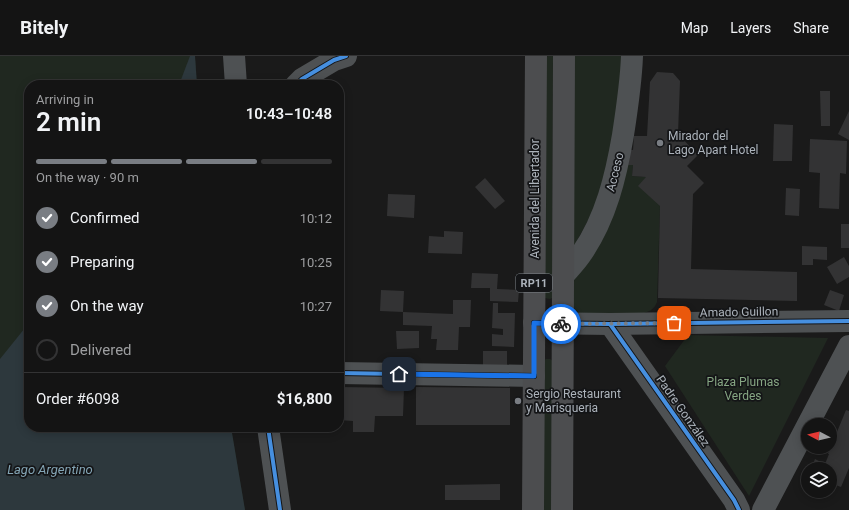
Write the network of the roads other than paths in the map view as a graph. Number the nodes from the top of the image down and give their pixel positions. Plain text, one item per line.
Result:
1 (234, 56) edge
2 (346, 56) edge
3 (536, 56) edge
4 (564, 56) edge
5 (632, 56) edge
6 (236, 80) edge
7 (301, 80) edge
8 (563, 276) junction
9 (849, 321) edge
10 (534, 323) junction
11 (563, 324) junction
12 (610, 324) junction
13 (849, 346) edge
14 (344, 373) edge
15 (534, 376) junction
16 (269, 432) edge
17 (280, 510) edge
18 (533, 510) edge
19 (562, 510) edge
20 (739, 510) edge
21 (763, 510) edge

1 - 6 street
2 - 7 street
3 - 10 main road, Avenida del Libertador / RP11
4 - 8 main road, RP11
5 - 8 street, Acceso
8 - 11 main road, RP11
9 - 12 street, Amado Guillon
10 - 11 street, Amado Guillon
10 - 15 main road, Avenida del Libertador / RP11
11 - 12 street, Amado Guillon
11 - 19 main road, RP11
12 - 20 street, Padre González
13 - 21 street
14 - 15 street
15 - 18 main road, Avenida del Libertador / RP11
16 - 17 street

